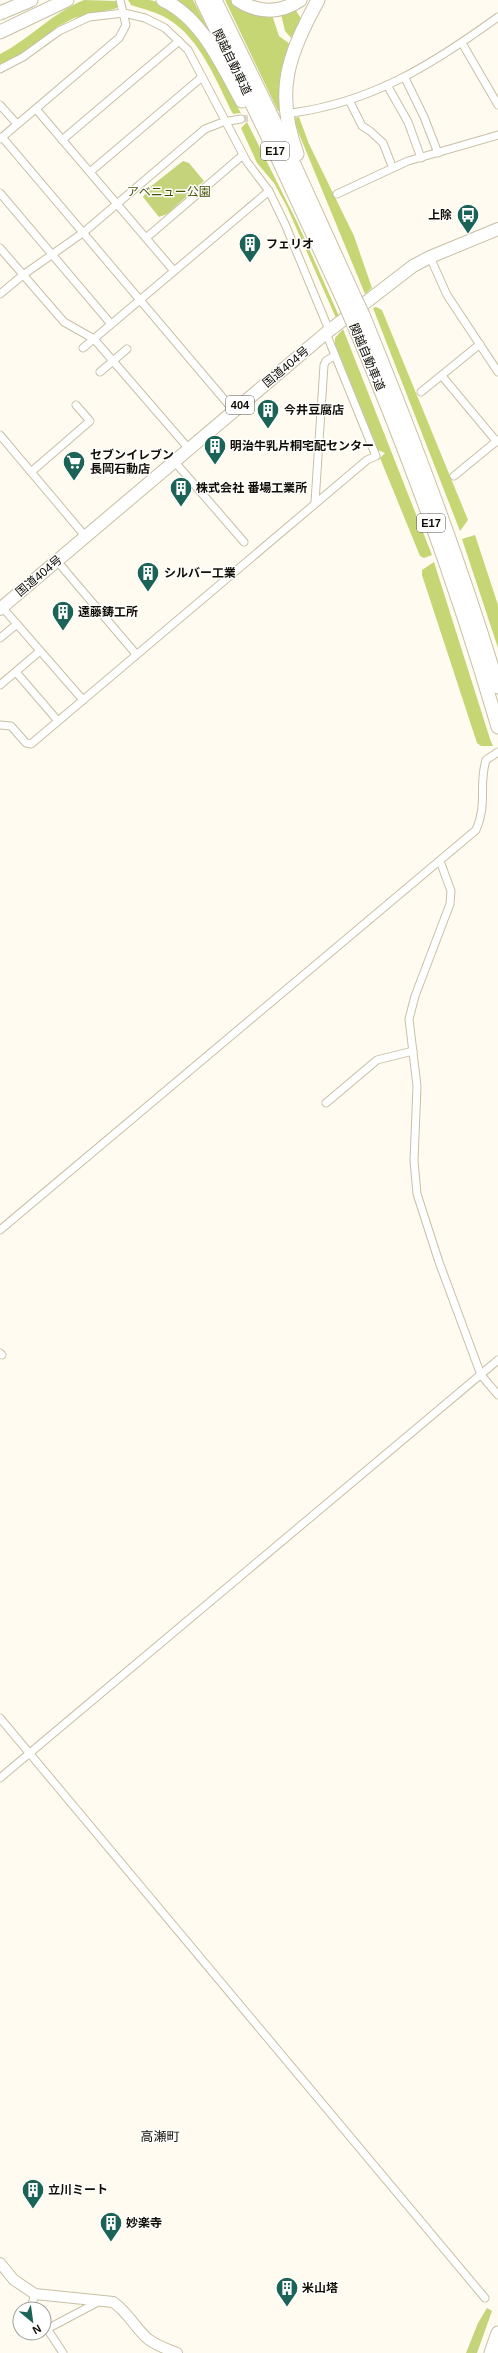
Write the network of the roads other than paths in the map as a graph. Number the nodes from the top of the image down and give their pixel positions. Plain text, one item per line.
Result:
1 (19, 0) edge
2 (31, 0) edge
3 (55, 0) edge
4 (67, 0) edge
5 (120, 0) edge
6 (163, 0) edge
7 (202, 0) edge
8 (215, 0) edge
9 (238, 0) edge
10 (300, 0) edge
11 (318, 0) edge
12 (0, 12) edge
13 (124, 13) junction
14 (498, 17) edge
15 (0, 32) edge
16 (180, 41) junction
17 (462, 42) junction
18 (0, 70) edge
19 (202, 77) junction
20 (405, 78) junction
21 (386, 85) junction
22 (349, 100) junction
23 (0, 105) edge
24 (498, 105) edge
25 (36, 109) junction
26 (292, 113) dead end
27 (241, 119) tunnel mouth
28 (226, 121) junction
29 (17, 124) junction
30 (498, 136) edge
31 (1, 138) edge
32 (62, 140) junction
33 (438, 153) junction
34 (243, 155) junction
35 (421, 158) junction
36 (392, 166) junction
37 (90, 172) junction
38 (269, 191) junction
39 (0, 193) edge
40 (337, 194) dead end
41 (117, 205) junction
42 (498, 229) edge
43 (84, 232) junction
44 (146, 238) junction
45 (0, 248) edge
46 (52, 254) junction
47 (430, 257) junction
48 (325, 258) junction
49 (174, 271) junction
50 (23, 275) junction
51 (0, 294) edge
52 (140, 300) junction
53 (350, 301) junction
54 (358, 319) junction
55 (111, 324) junction
56 (327, 332) junction
57 (94, 339) junction
58 (480, 344) junction
59 (83, 348) dead end
60 (127, 349) dead end
61 (334, 356) junction
62 (113, 362) junction
63 (100, 372) dead end
64 (498, 372) edge
65 (442, 376) junction
66 (421, 392) dead end
67 (76, 404) dead end
68 (234, 411) junction
69 (0, 436) edge
70 (497, 441) edge
71 (189, 449) junction
72 (174, 461) junction
73 (31, 472) junction
74 (454, 476) dead end
75 (315, 502) junction
76 (85, 536) junction
77 (244, 542) dead end
78 (57, 561) junction
79 (1, 608) edge
80 (16, 624) junction
81 (0, 638) edge
82 (40, 651) junction
83 (136, 654) junction
84 (16, 672) junction
85 (0, 685) edge
86 (498, 687) edge
87 (83, 700) junction
88 (58, 721) junction
89 (0, 725) edge
90 (498, 727) edge
91 (498, 752) edge
92 (440, 861) junction
93 (412, 1051) junction
94 (326, 1103) dead end
95 (0, 1230) edge
96 (498, 1360) edge
97 (481, 1375) junction
98 (498, 1395) edge
99 (0, 1718) edge
100 (30, 1753) junction
101 (0, 1778) edge
102 (0, 2264) edge
103 (35, 2294) junction
104 (485, 2298) dead end
105 (104, 2300) junction
106 (33, 2301) edge
107 (52, 2323) edge
108 (498, 2333) edge
109 (52, 2336) edge
110 (498, 2336) edge
111 (172, 2352) edge
112 (62, 2353) edge
113 (491, 2353) edge

1 - 12 highway
2 - 12 highway
3 - 15 highway
4 - 15 highway
5 - 13 street
6 - 48 highway
7 - 48 highway, 関越自動車道 / E17
8 - 53 highway, 関越自動車道 / E17
9 - 10 highway
11 - 53 highway
13 - 16 street
13 - 18 street
13 - 25 street
14 - 17 street
16 - 19 street
16 - 32 street
17 - 20 street
17 - 24 street
19 - 28 street
19 - 37 street
20 - 21 street
20 - 33 street
21 - 22 street
21 - 35 street
22 - 26 street
22 - 36 street
23 - 29 street
25 - 29 street
25 - 32 street
27 - 28 street
28 - 34 street
28 - 41 street
29 - 31 street
30 - 33 street
31 - 43 street
32 - 37 street
33 - 35 street
34 - 38 street
34 - 44 street
35 - 36 street
36 - 40 street
37 - 41 street
38 - 49 street
38 - 56 street
39 - 46 street
41 - 43 street
41 - 44 street
42 - 47 highway, 国道404号 / 404
43 - 46 street
43 - 52 street
44 - 49 street
45 - 50 street
46 - 50 street
46 - 55 street
47 - 56 highway, 国道404号 / 404
47 - 58 street
48 - 53 highway, 関越自動車道 / E17
49 - 52 street
50 - 51 street
50 - 57 street
52 - 55 street
52 - 68 street
53 - 54 highway, 関越自動車道, bridge
54 - 86 highway, 関越自動車道 / E17
54 - 90 highway, 関越自動車道 / E17
55 - 57 street
56 - 61 street
56 - 68 highway, 国道404号 / 404
57 - 59 street
57 - 62 street
58 - 64 street
58 - 65 street
60 - 62 street
61 - 75 street
61 - 75 street
62 - 63 street
62 - 71 street
65 - 66 street
65 - 70 street
67 - 73 street
68 - 71 highway, 国道404号 / 404
69 - 73 street
70 - 74 street
71 - 72 highway, 国道404号 / 404
72 - 76 highway, 国道404号 / 404
72 - 77 street
73 - 76 street
75 - 83 street
76 - 78 highway, 国道404号 / 404
78 - 79 highway, 国道404号 / 404
78 - 83 street
79 - 80 street
80 - 81 street
80 - 82 street
82 - 84 street
82 - 87 street
83 - 87 street
84 - 85 street
84 - 88 street
87 - 88 street
88 - 89 street
91 - 92 street
92 - 93 street
92 - 95 street
93 - 94 street
93 - 97 street
96 - 97 street
97 - 98 street
97 - 100 street
99 - 100 street
100 - 101 street
100 - 104 street
102 - 103 main road
103 - 105 main road
103 - 106 street
105 - 107 street
105 - 111 main road
108 - 113 highway
109 - 112 street
110 - 113 highway

